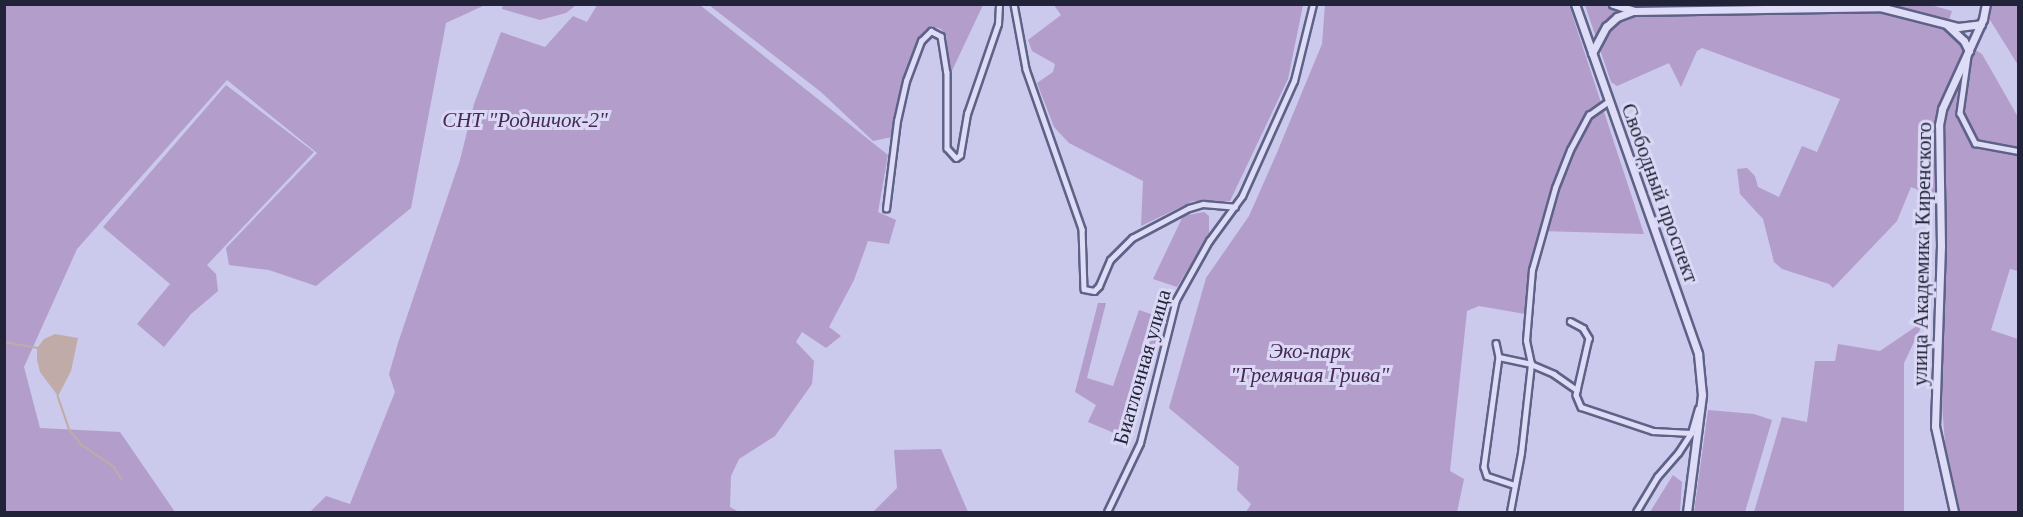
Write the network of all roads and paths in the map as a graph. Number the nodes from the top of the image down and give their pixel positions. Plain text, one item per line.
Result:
1 (999, 4) edge
2 (1014, 4) edge
3 (1313, 4) edge
4 (1575, 4) edge
5 (1613, 4) edge
6 (1986, 4) edge
7 (1634, 11) junction
8 (1945, 24) junction
9 (1981, 24) junction
10 (1968, 51) junction
11 (1592, 52) junction
12 (1609, 101) junction
13 (2019, 151) edge
14 (1235, 207) junction
15 (886, 209) dead end
16 (1570, 321) dead end
17 (1496, 343) dead end
18 (1499, 357) junction
19 (1531, 364) junction
20 (1577, 390) junction
21 (1702, 395) junction
22 (1691, 432) junction
23 (1515, 485) junction
24 (1107, 513) edge
25 (1510, 513) edge
26 (1636, 513) edge
27 (1687, 513) edge
28 (1954, 513) edge

1 - 15 street
2 - 14 street
3 - 14 street, Биатлонная улица
4 - 11 main road, Свободный проспект
5 - 7 main road
6 - 9 main road, улица Академика Киренского
7 - 8 main road
7 - 11 main road
8 - 9 main road
8 - 10 main road
9 - 10 main road, улица Академика Киренского
10 - 13 street
10 - 28 main road, улица Академика Киренского
11 - 12 main road, Свободный проспект
12 - 19 street
12 - 21 main road, Свободный проспект
14 - 24 street, Биатлонная улица
16 - 20 street
17 - 18 street
18 - 19 street
18 - 23 street
19 - 20 street
19 - 23 street
20 - 22 street
21 - 22 street
21 - 27 main road, Свободный проспект
22 - 26 street
23 - 25 street

